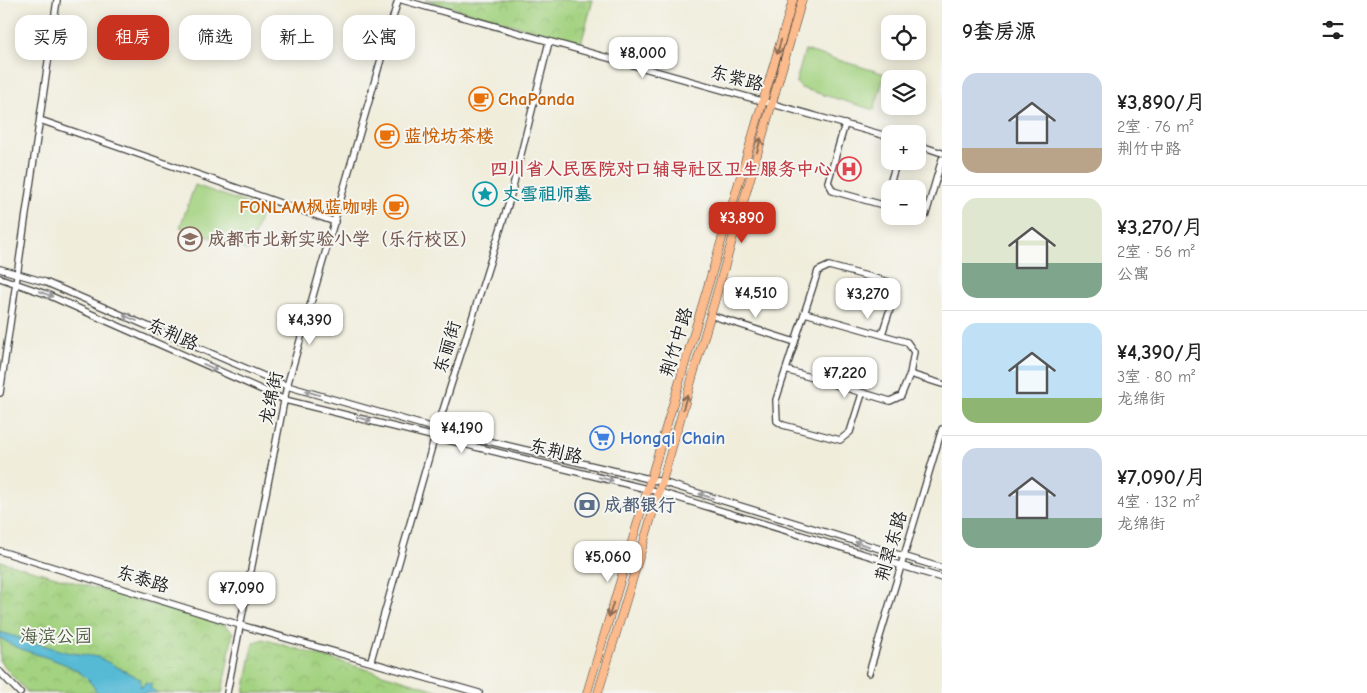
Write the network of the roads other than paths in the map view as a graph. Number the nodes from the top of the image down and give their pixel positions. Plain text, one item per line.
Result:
1 (57, 0) edge
2 (398, 0) edge
3 (402, 0) edge
4 (793, 0) edge
5 (802, 0) edge
6 (549, 42) junction
7 (768, 102) junction
8 (40, 120) junction
9 (846, 124) junction
10 (881, 134) edge
11 (926, 148) edge
12 (942, 153) edge
13 (942, 159) edge
14 (881, 205) edge
15 (926, 214) edge
16 (335, 222) junction
17 (0, 268) edge
18 (18, 273) junction
19 (0, 278) edge
20 (17, 283) junction
21 (805, 313) junction
22 (710, 315) junction
23 (882, 334) junction
24 (796, 342) junction
25 (786, 370) junction
26 (910, 374) junction
27 (942, 384) edge
28 (287, 386) junction
29 (0, 393) edge
30 (862, 394) junction
31 (285, 400) junction
32 (437, 429) junction
33 (942, 429) edge
34 (435, 436) junction
35 (650, 480) junction
36 (662, 482) junction
37 (647, 490) junction
38 (659, 492) junction
39 (0, 551) edge
40 (903, 556) junction
41 (901, 566) junction
42 (942, 568) edge
43 (942, 578) edge
44 (240, 625) junction
45 (371, 660) junction
46 (0, 672) edge
47 (869, 673) dead end
48 (20, 693) edge
49 (227, 693) edge
50 (479, 693) edge
51 (587, 693) edge
52 (598, 693) edge

1 - 8 street
2 - 16 street, 龙绵街
3 - 6 street, 东紫路
4 -> 7 main road, 荆竹中路
5 - 7 main road, 荆竹中路
6 - 7 street, 东紫路
6 - 32 street, 东丽街
7 - 9 street, 东紫路
22 -> 7 main road, 荆竹中路
7 - 35 main road, 荆竹中路
8 - 16 street
8 - 18 street
9 - 10 street, 东紫路
9 - 14 street
11 - 12 street
13 - 15 street
16 - 28 street, 龙绵街
17 - 18 street, 东荆路
18 - 20 street
28 -> 18 street, 东荆路
19 - 20 street, 东荆路
20 - 29 street
20 -> 31 street, 东荆路
21 - 23 street
21 - 23 street
21 - 24 street
22 - 24 street
36 -> 22 main road, 荆竹中路
23 - 26 street
24 - 25 street
25 - 30 street
25 - 30 street
26 - 27 street
26 - 30 street
28 - 31 street, 龙绵街
32 -> 28 street, 东荆路
31 -> 34 street, 东荆路
31 - 44 street, 龙绵街
32 - 34 street, 东丽街
32 - 35 street, 东荆路
33 - 40 street, 荆翠东路
34 -> 37 street, 东荆路
34 - 45 street, 东丽街
35 - 36 street, 东荆路
35 - 37 main road, 荆竹中路
36 - 38 main road, 荆竹中路
40 -> 36 street, 东荆路
37 - 38 street, 东荆路
37 -> 51 main road, 荆竹中路
38 - 41 street, 东荆路
38 - 52 main road, 荆竹中路
39 - 44 street, 东泰路
40 - 41 street, 荆翠东路
40 - 42 street, 东荆路
41 - 43 street, 东荆路
41 - 47 street, 荆翠东路
44 - 45 street, 东泰路
44 - 49 street, 龙绵街
45 - 50 street, 东泰路
46 - 48 street

